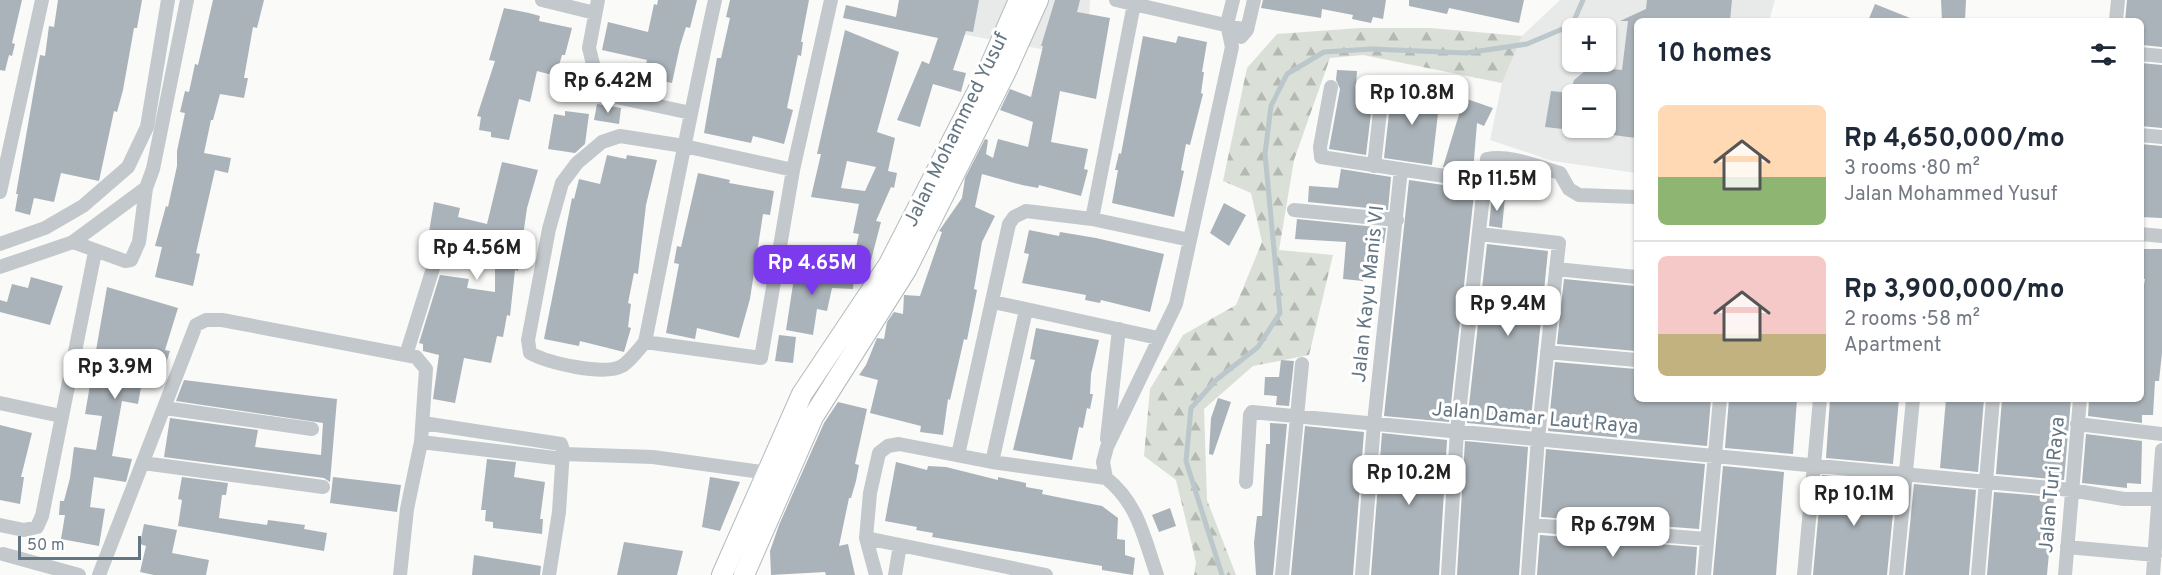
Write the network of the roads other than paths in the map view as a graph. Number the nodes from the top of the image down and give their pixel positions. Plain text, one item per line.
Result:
1 (42, 0) edge
2 (168, 0) edge
3 (187, 0) edge
4 (542, 0) edge
5 (715, 0) edge
6 (831, 0) edge
7 (1019, 0) edge
8 (1038, 0) edge
9 (1116, 0) edge
10 (1233, 0) edge
11 (1254, 0) edge
12 (2118, 0) edge
13 (1134, 4) junction
14 (596, 6) edge
15 (2116, 18) edge
16 (1227, 24) junction
17 (1247, 30) junction
18 (1232, 47) junction
19 (2144, 54) edge
20 (2162, 56) edge
21 (1383, 84) dead end
22 (1331, 87) dead end
23 (691, 112) junction
24 (2144, 135) edge
25 (2162, 137) edge
26 (684, 146) junction
27 (1374, 166) junction
28 (1401, 169) junction
29 (793, 170) junction
30 (1484, 182) junction
31 (146, 188) junction
32 (0, 192) edge
33 (1634, 197) edge
34 (1294, 210) dead end
35 (1092, 219) junction
36 (1397, 220) junction
37 (1479, 234) junction
38 (2144, 234) edge
39 (2162, 236) edge
40 (1190, 240) junction
41 (73, 242) junction
42 (0, 244) edge
43 (95, 252) junction
44 (434, 265) dead end
45 (0, 267) edge
46 (1556, 269) junction
47 (1634, 277) edge
48 (993, 302) junction
49 (1026, 310) junction
50 (1119, 329) junction
51 (1158, 338) junction
52 (645, 342) junction
53 (1547, 352) junction
54 (406, 355) junction
55 (1634, 360) edge
56 (1302, 364) dead end
57 (1720, 402) edge
58 (1820, 402) edge
59 (1914, 402) edge
60 (1994, 402) edge
61 (2080, 402) edge
62 (0, 403) edge
63 (165, 408) junction
64 (61, 416) junction
65 (1298, 416) junction
66 (423, 423) junction
67 (1374, 423) junction
68 (2077, 424) junction
69 (312, 429) dead end
70 (1457, 431) junction
71 (2162, 434) edge
72 (1538, 438) junction
73 (421, 442) junction
74 (1107, 447) junction
75 (2162, 450) edge
76 (958, 455) junction
77 (1715, 456) junction
78 (563, 457) junction
79 (992, 462) junction
80 (143, 464) junction
81 (1814, 467) junction
82 (769, 473) junction
83 (1907, 475) junction
84 (1106, 478) junction
85 (1246, 482) dead end
86 (1986, 482) junction
87 (323, 488) dead end
88 (2071, 490) junction
89 (2159, 499) edge
90 (0, 525) edge
91 (1532, 525) junction
92 (866, 538) junction
93 (1706, 539) junction
94 (900, 545) junction
95 (2067, 547) junction
96 (3, 554) dead end
97 (2155, 555) junction
98 (79, 575) edge
99 (99, 575) edge
100 (400, 575) edge
101 (549, 575) edge
102 (722, 575) edge
103 (744, 575) edge
104 (876, 575) edge
105 (895, 575) edge
106 (1046, 575) edge
107 (1157, 575) edge
108 (1282, 575) edge
109 (1362, 575) edge
110 (1448, 575) edge
111 (1528, 575) edge
112 (1704, 575) edge
113 (1804, 575) edge
114 (1896, 575) edge
115 (1978, 575) edge
116 (2065, 575) edge
117 (2152, 575) edge

1 - 32 street
2 - 42 street
3 - 31 street
4 - 14 street
5 - 23 street
6 - 29 street
7 - 82 main road, Jalan Mohammed Yusuf
8 - 103 main road, Jalan Mohammed Yusuf
9 - 13 street
10 - 16 street
11 - 17 street
12 - 15 street
13 - 16 street
13 - 35 street
14 - 23 street
16 - 17 street
16 - 18 street
17 - 18 street
18 - 40 street
19 - 20 street
21 - 27 street
22 - 27 street
23 - 26 street
24 - 25 street
26 - 29 street
26 - 52 street
26 - 52 street
27 - 28 street
28 - 30 street
28 - 36 street, Jalan Kayu Manis VI
29 - 52 street
30 - 33 street
30 - 37 street
31 - 41 street
31 - 43 street
34 - 36 street
35 - 40 street
35 - 48 street
36 - 67 street, Jalan Kayu Manis VI
37 - 46 street
37 - 70 street
38 - 39 street
40 - 51 street
41 - 43 street
41 - 45 street
43 - 64 street
44 - 54 street
46 - 47 street
46 - 53 street
48 - 49 street
48 - 76 street
49 - 50 street
49 - 79 street
50 - 51 street
50 - 74 street
51 - 74 street
53 - 55 street
53 - 72 street
54 - 63 street
54 - 66 street
56 - 65 street
57 - 77 street
58 - 81 street
59 - 83 street
60 - 86 street
61 - 68 street, Jalan Turi Raya
62 - 64 street
63 - 69 street
63 - 80 street
64 - 90 street
65 - 67 street, Jalan Damar Laut Raya
65 - 85 street, Jalan Damar Laut Raya
65 - 108 street
66 - 73 street
66 - 78 street
67 - 70 street, Jalan Damar Laut Raya
67 - 109 street, Jalan Kayu Manis VI
68 - 71 street
68 - 88 street, Jalan Turi Raya
70 - 72 street, Jalan Damar Laut Raya
70 - 110 street
72 - 77 street, Jalan Damar Laut Raya
72 - 91 street
73 - 78 street
73 - 100 street
74 - 84 street
75 - 89 street
76 - 79 street
76 - 92 street
77 - 81 street, Jalan Damar Laut Raya
77 - 93 street
78 - 82 street
78 - 101 street
79 - 84 street
80 - 87 street
80 - 99 street
81 - 83 street, Jalan Damar Laut Raya
81 - 113 street
82 - 102 main road, Jalan Mohammed Yusuf
83 - 86 street, Jalan Damar Laut Raya
83 - 114 street
84 - 107 street
86 - 88 street, Jalan Damar Laut Raya
86 - 115 street
88 - 89 street, Jalan Damar Laut Raya
88 - 95 street, Jalan Turi Raya
89 - 97 street
91 - 93 street
91 - 111 street
92 - 94 street
92 - 104 street
93 - 112 street
94 - 105 street
94 - 106 street
95 - 97 street
95 - 116 street, Jalan Turi Raya
96 - 98 street
97 - 117 street

